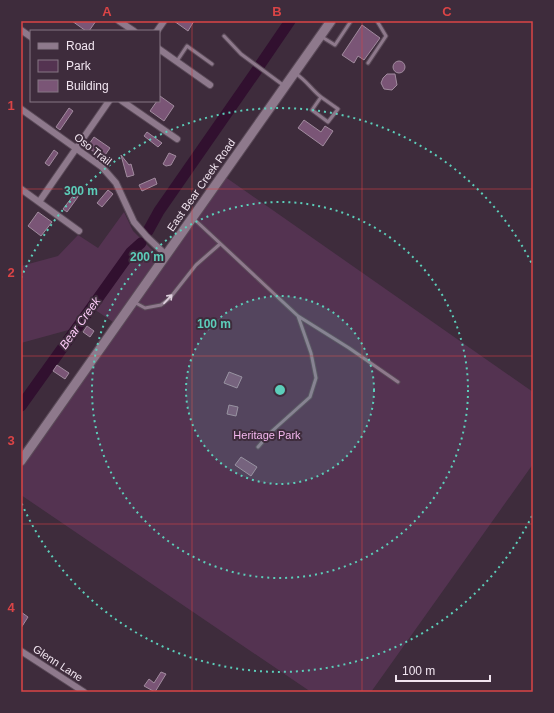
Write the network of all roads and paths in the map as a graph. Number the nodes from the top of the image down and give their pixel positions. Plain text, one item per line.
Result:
1 (119, 21) edge
2 (164, 21) edge
3 (331, 21) edge
4 (351, 21) edge
5 (377, 21) edge
6 (21, 30) edge
7 (132, 30) edge
8 (158, 30) edge
9 (30, 36) edge
10 (224, 36) dead end
11 (320, 36) junction
12 (160, 50) edge
13 (177, 62) junction
14 (368, 63) dead end
15 (212, 64) dead end
16 (294, 72) junction
17 (210, 85) dead end
18 (285, 86) junction
19 (321, 97) junction
20 (108, 102) edge
21 (123, 102) edge
22 (21, 109) edge
23 (177, 139) dead end
24 (76, 148) junction
25 (21, 189) edge
26 (39, 202) junction
27 (193, 218) junction
28 (79, 231) dead end
29 (220, 244) junction
30 (166, 255) junction
31 (134, 302) junction
32 (298, 316) junction
33 (398, 382) dead end
34 (258, 447) dead end
35 (21, 461) edge
36 (21, 651) edge
37 (84, 692) edge

1 - 7 street
2 - 8 street
3 - 11 main road, East Bear Creek Road
4 - 11 lane
5 - 14 lane
6 - 9 street
10 - 18 lane
11 - 16 main road, East Bear Creek Road
12 - 13 street
13 - 15 lane
13 - 17 street
16 - 18 main road, East Bear Creek Road
16 - 19 lane
18 - 27 main road, East Bear Creek Road
19 - 19 lane
20 - 24 street
21 - 23 street
22 - 24 street, Oso Trail
24 - 26 street
24 - 30 street, Oso Trail
25 - 26 street
26 - 28 street
27 - 29 lane
27 - 30 main road, East Bear Creek Road
31 -> 29 lane
29 - 32 lane
30 - 31 main road, East Bear Creek Road
31 - 35 main road, East Bear Creek Road
32 - 33 lane
32 - 34 lane
36 - 37 street, Glenn Lane

